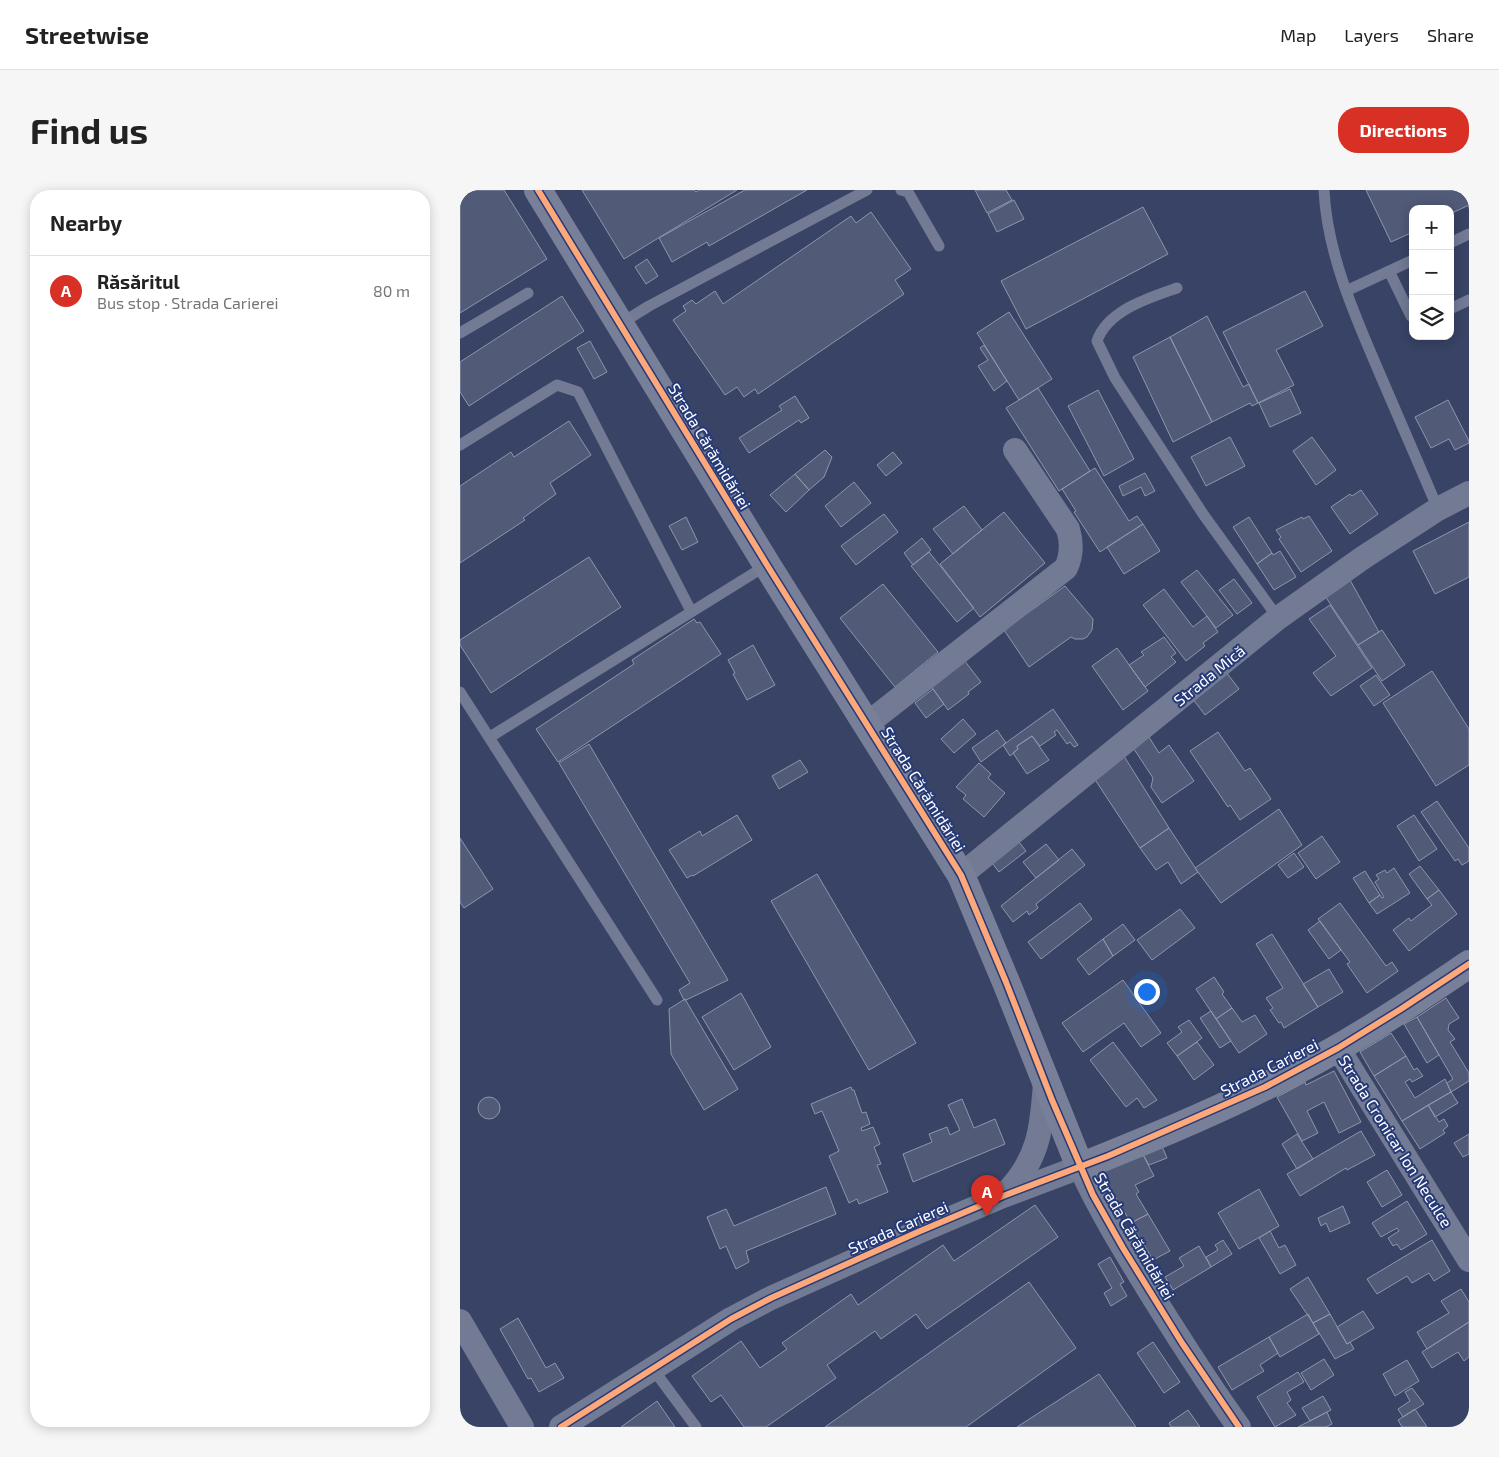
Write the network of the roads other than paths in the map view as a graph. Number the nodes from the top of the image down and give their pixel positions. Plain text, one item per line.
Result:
1 (538, 190) edge
2 (867, 190) edge
3 (901, 190) edge
4 (1324, 190) edge
5 (1469, 234) edge
6 (1454, 241) edge
7 (938, 246) dead end
8 (1409, 262) edge
9 (1389, 271) junction
10 (1177, 288) dead end
11 (1346, 291) junction
12 (528, 293) dead end
13 (1469, 300) edge
14 (1454, 307) edge
15 (1409, 312) edge
16 (620, 324) junction
17 (460, 333) edge
18 (460, 445) edge
19 (1015, 450) dead end
20 (1469, 493) edge
21 (1438, 509) junction
22 (767, 565) junction
23 (692, 611) junction
24 (1278, 618) junction
25 (460, 692) edge
26 (867, 724) junction
27 (490, 737) junction
28 (961, 875) junction
29 (1469, 964) edge
30 (657, 1000) dead end
31 (1338, 1048) junction
32 (1045, 1082) junction
33 (1080, 1167) junction
34 (1003, 1196) junction
35 (1469, 1260) edge
36 (460, 1320) edge
37 (653, 1369) junction
38 (522, 1427) edge
39 (561, 1427) edge
40 (696, 1427) edge
41 (1239, 1427) edge

1 - 16 street, Strada Cărămidăriei
2 - 16 lane
3 - 7 lane
4 - 11 lane
5 - 6 lane
8 - 9 lane
9 - 11 lane
9 - 15 lane
10 - 24 lane
11 - 21 lane
12 - 17 lane
13 - 14 lane
16 - 22 street, Strada Cărămidăriei
18 - 23 lane
19 - 26 street
20 - 21 street, Strada Mică
21 - 24 street, Strada Mică
22 - 23 lane
22 - 26 street, Strada Cărămidăriei
23 - 27 lane
24 - 28 street, Strada Mică
25 - 27 lane
26 - 28 street, Strada Cărămidăriei
27 - 30 lane
28 - 32 street, Strada Cărămidăriei
29 - 31 street, Strada Carierei
31 - 33 street, Strada Carierei
31 - 35 street, Strada Cronicar Ion Neculce
32 - 33 street, Strada Cărămidăriei
32 - 34 street
33 - 34 street, Strada Carierei
33 - 41 street, Strada Cărămidăriei
34 - 37 street, Strada Carierei
36 - 38 street
37 - 39 street, Strada Carierei
37 - 40 lane

